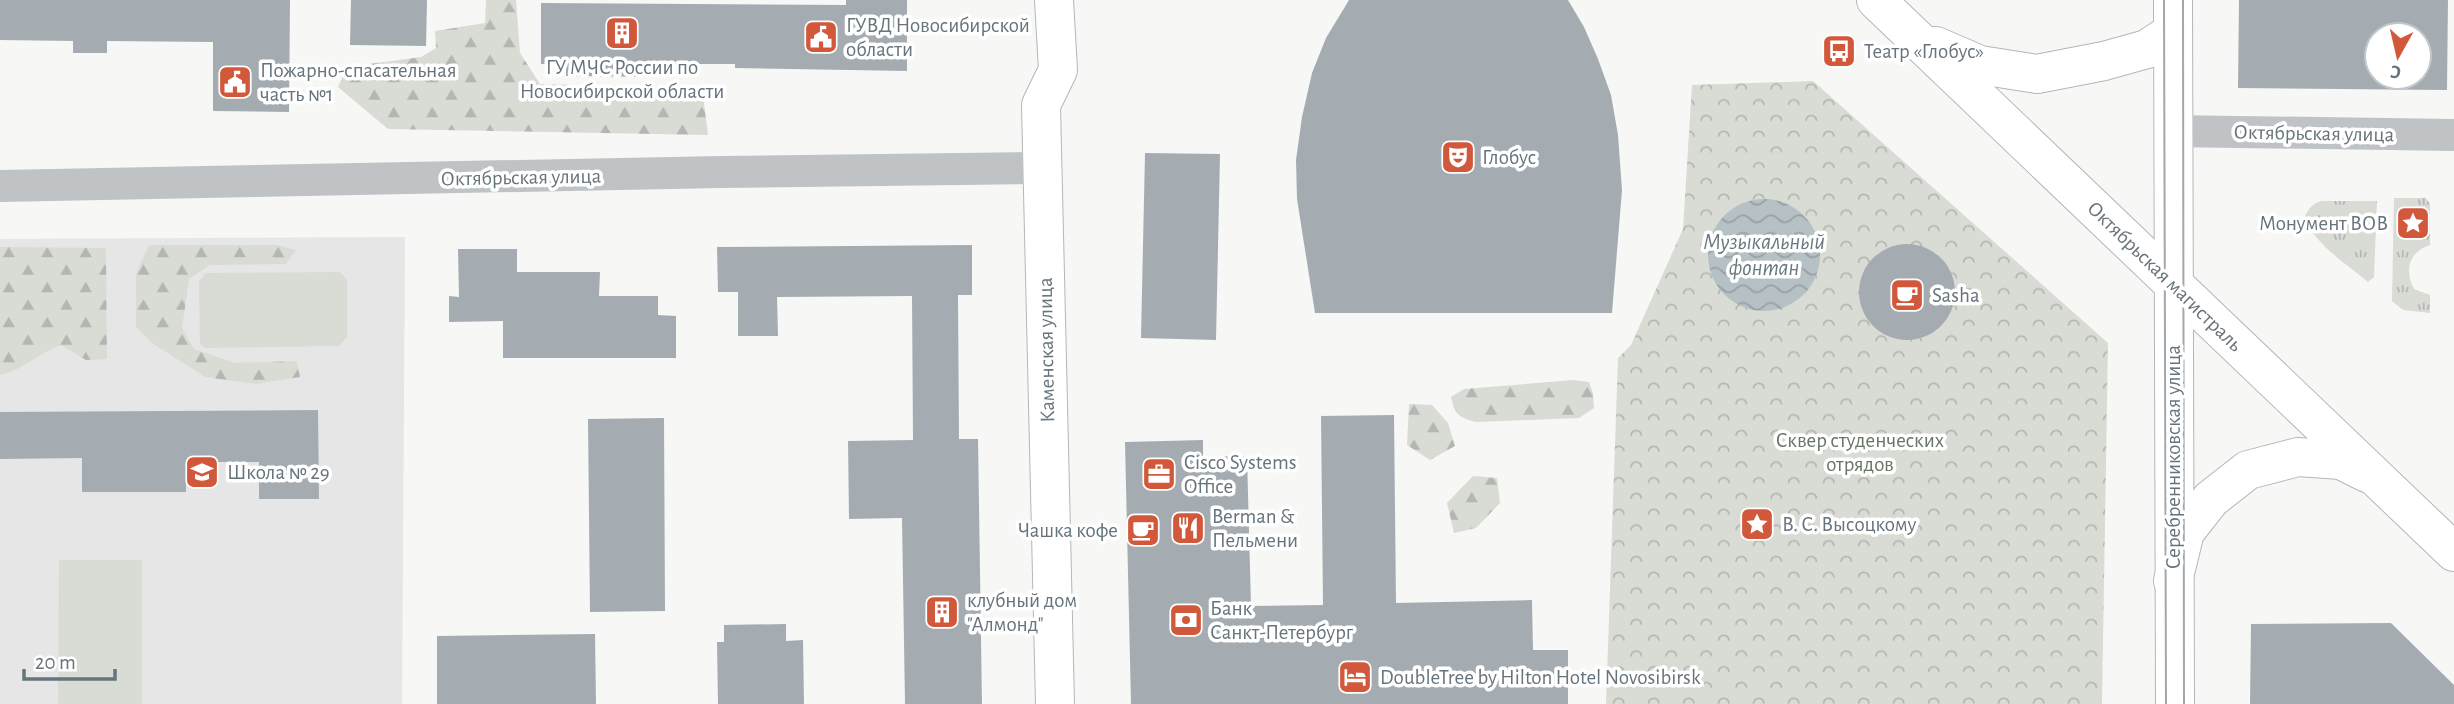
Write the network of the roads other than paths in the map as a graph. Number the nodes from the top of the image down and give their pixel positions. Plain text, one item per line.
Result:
1 (1054, 0) edge
2 (1876, 0) edge
3 (2173, 16) edge
4 (1914, 36) junction
5 (2173, 131) junction
6 (2454, 135) edge
7 (1042, 169) junction
8 (0, 186) edge
9 (2173, 284) junction
10 (2379, 479) junction
11 (2454, 552) edge
12 (2173, 581) junction
13 (1055, 704) edge
14 (2175, 704) edge

1 - 7 street, Каменская улица
2 - 4 street, Октябрьская магистраль
3 - 4 street
3 - 5 street, Серебренниковская улица
4 - 9 street, Октябрьская магистраль
5 - 6 street, Октябрьская улица
5 - 9 street, Серебренниковская улица
7 - 8 street, Октябрьская улица
7 - 13 street, Каменская улица
9 - 10 street, Октябрьская магистраль
9 - 12 street, Серебренниковская улица
10 - 11 street, Октябрьская магистраль
10 - 12 street
12 - 14 street, Серебренниковская улица

